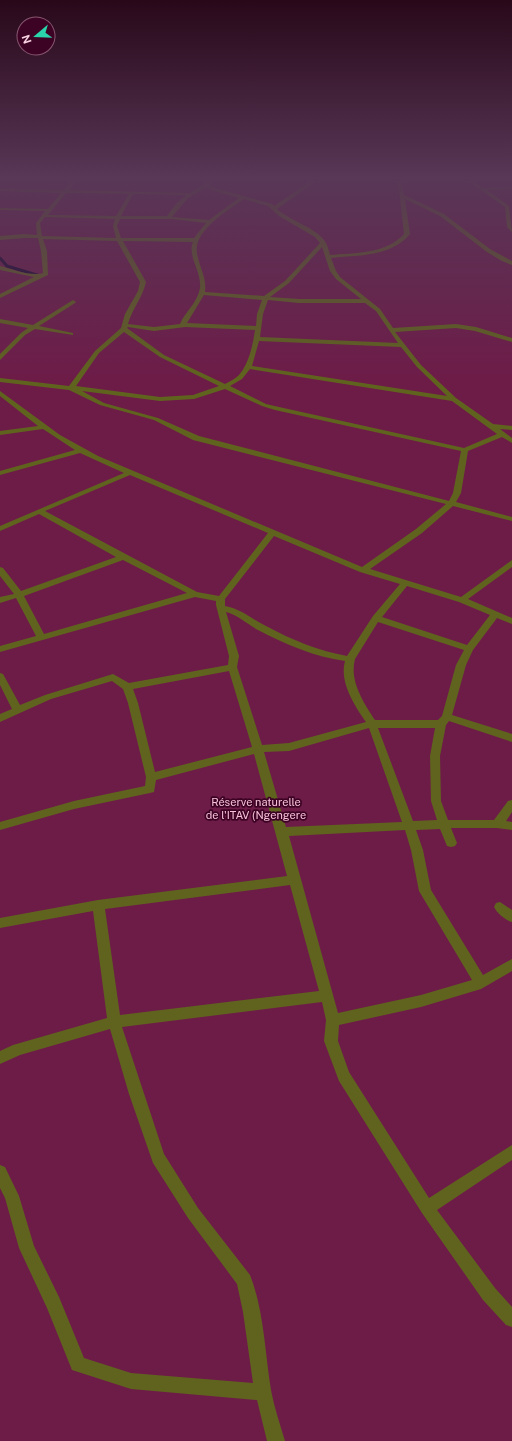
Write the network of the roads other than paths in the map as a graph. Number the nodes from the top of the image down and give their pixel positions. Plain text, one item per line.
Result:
1 (42, 243) edge
2 (122, 243) edge
3 (193, 243) edge
4 (323, 243) joint
5 (397, 243) edge
6 (478, 243) edge
7 (329, 257) junction
8 (512, 263) edge
9 (0, 268) edge
10 (44, 275) junction
11 (201, 293) junction
12 (0, 296) edge
13 (266, 298) junction
14 (368, 301) junction
15 (74, 302) dead end
16 (0, 321) edge
17 (183, 325) junction
18 (33, 327) junction
19 (125, 327) junction
20 (258, 328) junction
21 (391, 330) junction
22 (71, 334) dead end
23 (257, 339) junction
24 (512, 340) edge
25 (402, 345) junction
26 (0, 358) edge
27 (248, 367) junction
28 (0, 380) edge
29 (226, 386) junction
30 (71, 388) junction
31 (0, 393) edge
32 (454, 399) junction
33 (491, 426) junction
34 (44, 427) junction
35 (512, 428) edge
36 (0, 433) edge
37 (503, 434) junction
38 (512, 441) edge
39 (465, 450) junction
40 (80, 451) junction
41 (0, 473) edge
42 (128, 473) junction
43 (452, 503) junction
44 (38, 511) junction
45 (512, 519) edge
46 (0, 529) edge
47 (272, 533) junction
48 (123, 557) junction
49 (512, 563) edge
50 (0, 570) edge
51 (363, 570) junction
52 (405, 583) junction
53 (195, 594) junction
54 (19, 595) junction
55 (0, 600) edge
56 (462, 600) junction
57 (221, 604) junction
58 (496, 614) junction
59 (376, 618) junction
60 (512, 621) edge
61 (41, 636) junction
62 (0, 648) edge
63 (469, 649) junction
64 (350, 659) junction
65 (232, 667) junction
66 (0, 676) edge
67 (127, 687) junction
68 (18, 710) junction
69 (0, 718) edge
70 (444, 720) junction
71 (372, 724) junction
72 (512, 738) edge
73 (258, 749) junction
74 (151, 777) junction
75 (512, 804) edge
76 (444, 824) junction
77 (497, 824) junction
78 (0, 826) edge
79 (512, 826) edge
80 (409, 827) junction
81 (282, 832) junction
82 (451, 843) dead end
83 (294, 880) junction
84 (98, 905) junction
85 (500, 906) dead end
86 (512, 917) edge
87 (0, 923) edge
88 (512, 965) edge
89 (481, 983) junction
90 (325, 996) junction
91 (333, 1020) junction
92 (114, 1022) junction
93 (0, 1058) edge
94 (512, 1152) edge
95 (0, 1172) edge
96 (427, 1208) junction
97 (512, 1319) edge
98 (263, 1392) junction
99 (276, 1441) edge

1 - 10 street
2 - 19 street
3 - 11 street
4 - 7 street
4 - 13 street
5 - 7 street
6 - 8 street
7 - 14 street
9 - 10 street
10 - 12 street
11 - 13 street
11 - 17 street
13 - 14 street
13 - 20 street
14 - 21 street
15 - 18 street
16 - 18 street
17 - 19 street
17 - 20 street
18 - 22 street
18 - 26 street
19 - 29 street
19 - 30 street
20 - 23 street
21 - 24 street
21 - 25 street
23 - 25 street
23 - 27 street
25 - 32 street
27 - 29 street
27 - 32 street
28 - 30 street
29 - 30 street
29 - 39 street
30 - 43 street
31 - 34 street
32 - 33 street
33 - 35 street
33 - 37 street
34 - 36 street
34 - 40 street
37 - 38 street
37 - 39 street
39 - 43 street
40 - 41 street
40 - 42 street
42 - 44 street
42 - 47 street
43 - 45 street
43 - 51 street
44 - 46 street
44 - 48 street
47 - 51 street
47 - 57 street
48 - 53 street
48 - 54 street
49 - 56 street
50 - 54 street
51 - 52 street
52 - 56 street
52 - 59 street
53 - 57 street
53 - 61 street
54 - 55 street
54 - 61 street
56 - 58 street
57 - 64 street
57 - 65 street
58 - 60 street
58 - 63 street
59 - 63 street
59 - 64 street
61 - 62 street
63 - 70 street
64 - 71 street
65 - 67 street
65 - 73 street
66 - 68 street
67 - 68 street
67 - 74 street
68 - 69 street
70 - 71 street
70 - 72 street
70 - 76 street
71 - 73 street
71 - 80 street
73 - 74 street
73 - 81 street
74 - 78 street
75 - 77 street
76 - 77 street
76 - 80 street
76 - 82 street
77 - 79 street
80 - 81 street
80 - 89 street
81 - 83 street
83 - 84 street
83 - 90 street
84 - 87 street
84 - 92 street
85 - 86 street
88 - 89 street
89 - 91 street
90 - 91 street
90 - 92 street
91 - 96 street
92 - 93 street
92 - 98 street
94 - 96 street
95 - 98 street
96 - 97 street
98 - 99 street

